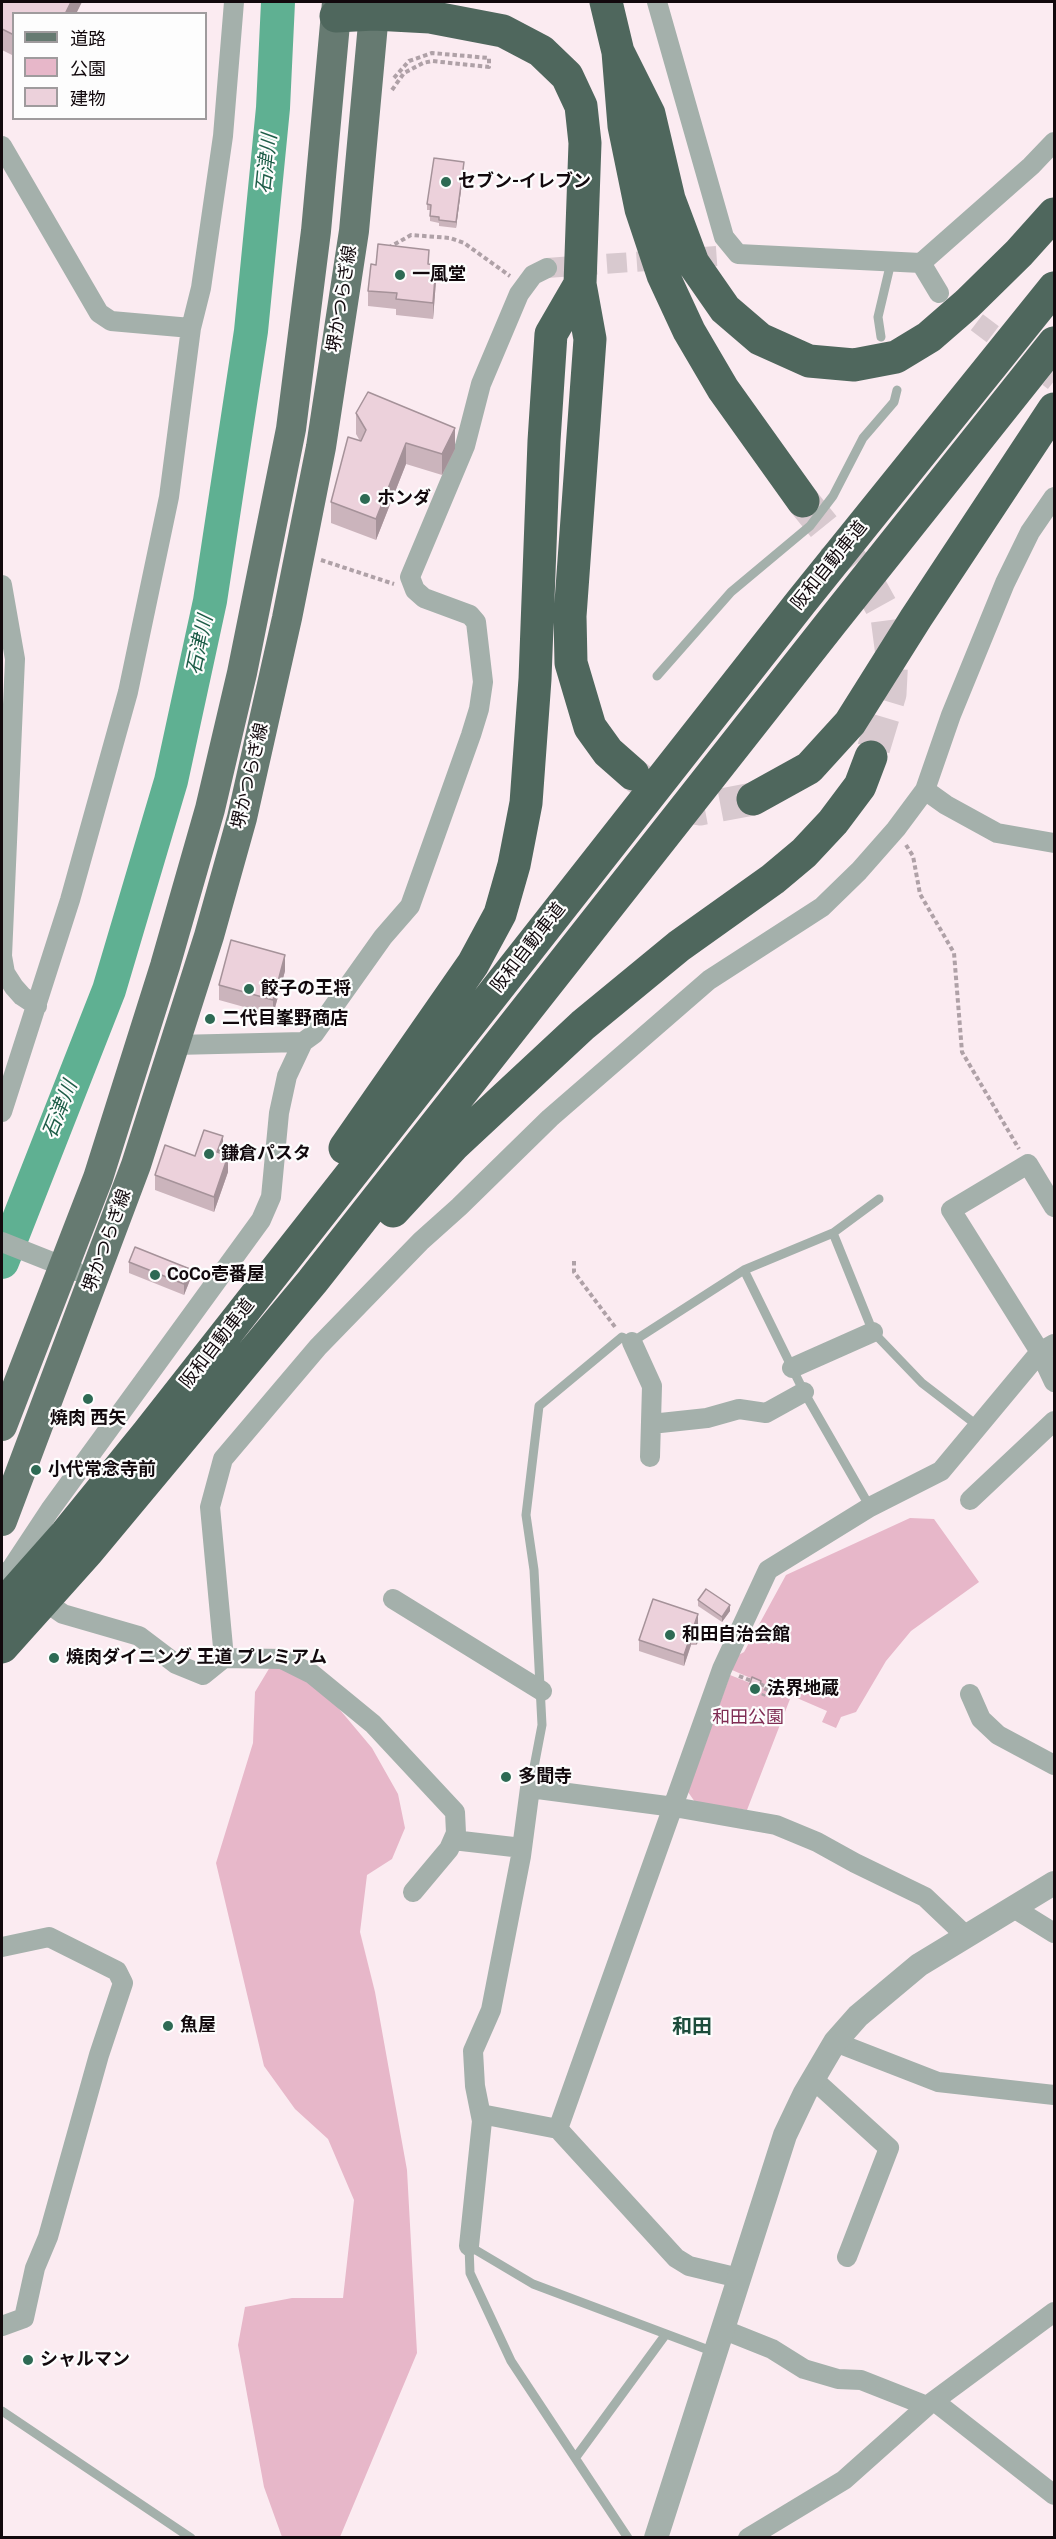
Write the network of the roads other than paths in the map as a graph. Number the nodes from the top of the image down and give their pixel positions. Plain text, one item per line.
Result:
1 (234, 2) edge
2 (606, 2) edge
3 (657, 2) edge
4 (374, 8) edge
5 (336, 9) edge
6 (618, 52) junction
7 (1054, 142) edge
8 (2, 146) edge
9 (1054, 214) edge
10 (738, 254) junction
11 (717, 256) tunnel mouth
12 (891, 262) junction
13 (921, 263) junction
14 (547, 268) tunnel mouth
15 (580, 284) junction
16 (1054, 288) edge
17 (939, 293) tunnel mouth
18 (191, 328) junction
19 (881, 337) dead end
20 (1054, 343) edge
21 (897, 390) dead end
22 (1054, 409) edge
23 (1054, 497) edge
24 (803, 501) tunnel mouth
25 (2, 585) edge
26 (657, 676) dead end
27 (871, 757) tunnel mouth
28 (633, 774) tunnel mouth
29 (925, 790) junction
30 (753, 799) tunnel mouth
31 (1054, 843) edge
32 (37, 1006) junction
33 (303, 1042) junction
34 (175, 1045) junction
35 (2, 1112) edge
36 (879, 1199) dead end
37 (1054, 1207) edge
38 (833, 1233) junction
39 (2, 1242) edge
40 (54, 1262) junction
41 (744, 1270) junction
42 (94, 1279) junction
43 (312, 1282) junction
44 (873, 1332) junction
45 (627, 1339) junction
46 (1047, 1348) edge
47 (792, 1368) junction
48 (1054, 1382) edge
49 (804, 1392) junction
50 (1054, 1421) edge
51 (651, 1424) junction
52 (2, 1426) edge
53 (978, 1426) junction
54 (160, 1440) junction
55 (651, 1457) dead end
56 (970, 1500) dead end
57 (870, 1507) junction
58 (2, 1521) edge
59 (3, 1584) edge
60 (393, 1599) dead end
61 (2, 1647) edge
62 (224, 1658) junction
63 (542, 1691) junction
64 (970, 1694) dead end
65 (1054, 1764) edge
66 (530, 1788) junction
67 (674, 1807) junction
68 (453, 1840) junction
69 (522, 1848) junction
70 (1054, 1883) edge
71 (413, 1892) dead end
72 (1012, 1908) junction
73 (1054, 1934) edge
74 (965, 1935) junction
75 (2, 1947) edge
76 (835, 2042) junction
77 (813, 2079) junction
78 (1054, 2095) edge
79 (481, 2114) junction
80 (558, 2129) junction
81 (469, 2246) junction
82 (847, 2257) dead end
83 (739, 2278) junction
84 (1054, 2312) edge
85 (2, 2326) edge
86 (722, 2329) junction
87 (666, 2334) junction
88 (714, 2352) junction
89 (930, 2403) junction
90 (2, 2411) edge
91 (576, 2457) junction
92 (1054, 2495) edge
93 (190, 2538) edge
94 (628, 2538) edge
95 (656, 2538) edge
96 (748, 2538) edge

1 - 18 street
2 - 6 highway
3 - 10 street
4 - 5 highway
4 - 15 highway
4 - 34 main road, 堺かつらぎ線
5 - 40 main road, 堺かつらぎ線
6 - 9 highway
6 - 24 highway
7 - 13 street
8 - 18 street
10 - 11 street
10 - 12 street
12 - 13 street
12 - 19 lane
13 - 17 street
14 - 33 street
15 - 28 highway
15 - 54 highway
16 - 54 highway, 阪和自動車道
18 - 32 street
20 - 43 highway, 阪和自動車道
21 - 26 lane
22 - 30 highway
23 - 29 street
25 - 32 street
27 - 43 highway
29 - 31 street
29 - 62 street
32 - 35 street
33 - 34 street
33 - 59 street
34 - 42 main road, 堺かつらぎ線
36 - 38 lane
37 - 46 street
38 - 41 lane
38 - 44 lane
39 - 40 street
40 - 42 street
40 - 52 main road, 堺かつらぎ線
41 - 45 lane
41 - 47 lane
42 - 58 main road, 堺かつらぎ線
43 - 54 highway, 阪和自動車道
44 - 47 street
44 - 53 lane
45 - 51 street
45 - 63 lane
46 - 48 street
46 - 53 street
47 - 49 lane
49 - 51 street
49 - 57 lane
50 - 56 street
51 - 55 street
53 - 57 street
54 - 59 highway, 阪和自動車道
54 - 61 highway, 阪和自動車道
57 - 67 street
59 - 62 street
60 - 63 street
62 - 68 street
63 - 66 lane
64 - 65 street
66 - 67 street
66 - 69 street
67 - 74 street
67 - 80 street
68 - 69 street
68 - 71 street
69 - 79 street
70 - 72 street
72 - 73 street
72 - 74 street
74 - 76 street
75 - 85 street
76 - 77 street
76 - 78 street
77 - 82 street
77 - 83 street
79 - 80 street
79 - 81 street
80 - 83 street
81 - 87 lane
81 - 91 lane
83 - 86 street
84 - 89 street
86 - 88 street
86 - 89 street
87 - 88 lane
87 - 91 lane
88 - 95 street
89 - 92 street
89 - 96 street
90 - 93 lane
91 - 94 lane

